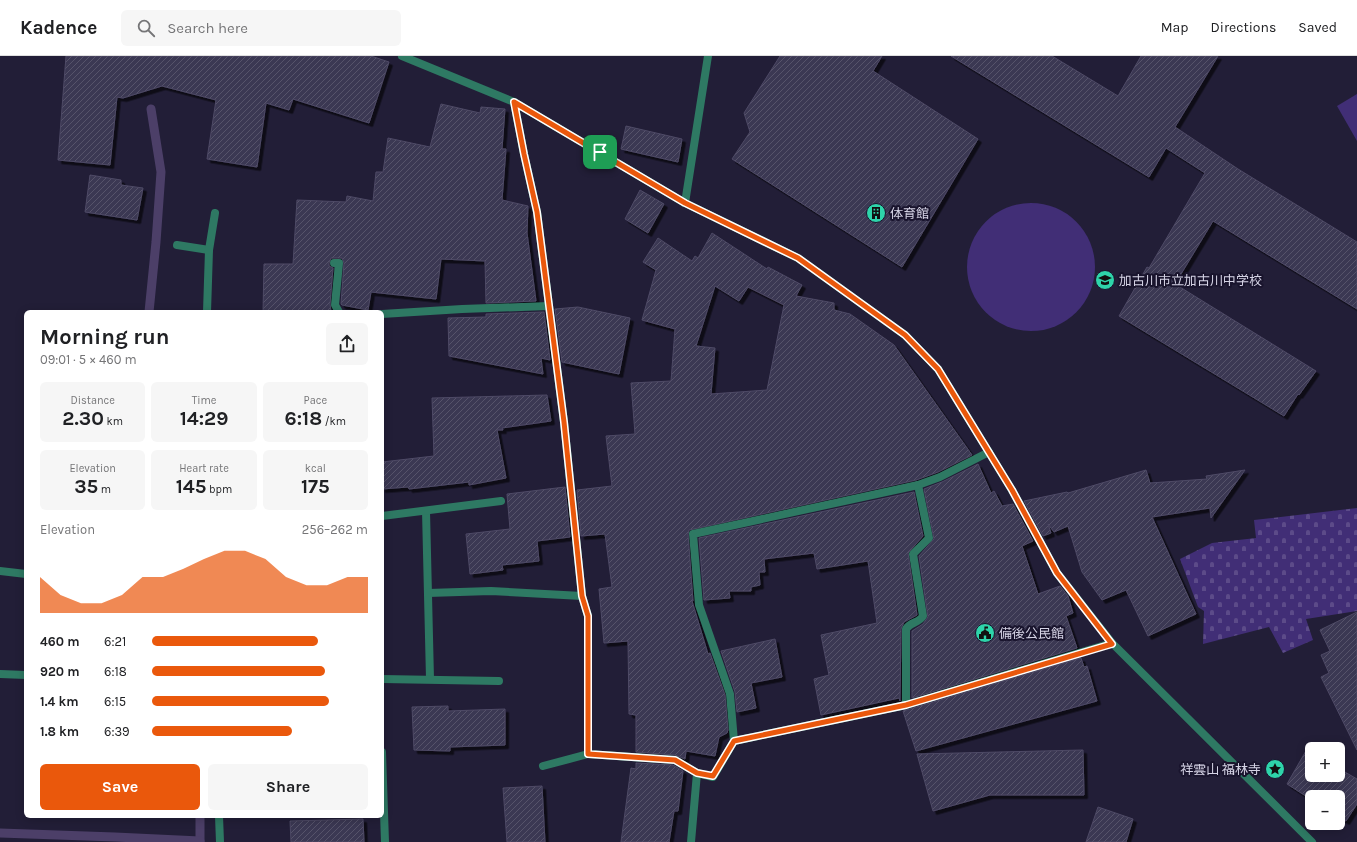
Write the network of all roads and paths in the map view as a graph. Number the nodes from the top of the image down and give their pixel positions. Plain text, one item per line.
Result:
1 (402, 56) edge
2 (708, 56) edge
3 (514, 102) junction
4 (685, 203) junction
5 (215, 213) dead end
6 (177, 245) dead end
7 (209, 250) junction
8 (334, 263) dead end
9 (549, 306) junction
10 (207, 310) edge
11 (338, 310) edge
12 (384, 314) edge
13 (989, 452) junction
14 (918, 485) junction
15 (501, 501) dead end
16 (426, 511) junction
17 (384, 516) edge
18 (0, 571) edge
19 (24, 574) edge
20 (428, 593) junction
21 (582, 596) junction
22 (1112, 644) junction
23 (0, 674) edge
24 (24, 675) edge
25 (384, 679) edge
26 (430, 680) junction
27 (499, 681) dead end
28 (906, 705) junction
29 (734, 741) junction
30 (588, 754) junction
31 (543, 766) dead end
32 (697, 773) junction
33 (384, 812) edge
34 (220, 818) edge
35 (220, 842) edge
36 (385, 842) edge
37 (691, 842) edge
38 (1312, 842) edge

1 - 3 street
2 - 4 street
3 - 4 street
3 - 9 street
4 - 13 street
5 - 7 street
6 - 7 street
7 - 10 street
8 - 11 street
9 - 12 street
9 - 21 street
13 - 14 street
13 - 22 street
14 - 28 street
14 - 29 street
15 - 16 street
16 - 17 street
16 - 20 street
18 - 19 street
20 - 21 street
20 - 26 street
21 - 30 street
22 - 28 street
22 - 38 street
23 - 24 street
25 - 26 street
26 - 27 street
28 - 29 street
29 - 32 street
30 - 31 street
30 - 32 street
32 - 37 street
33 - 36 street
34 - 35 street

